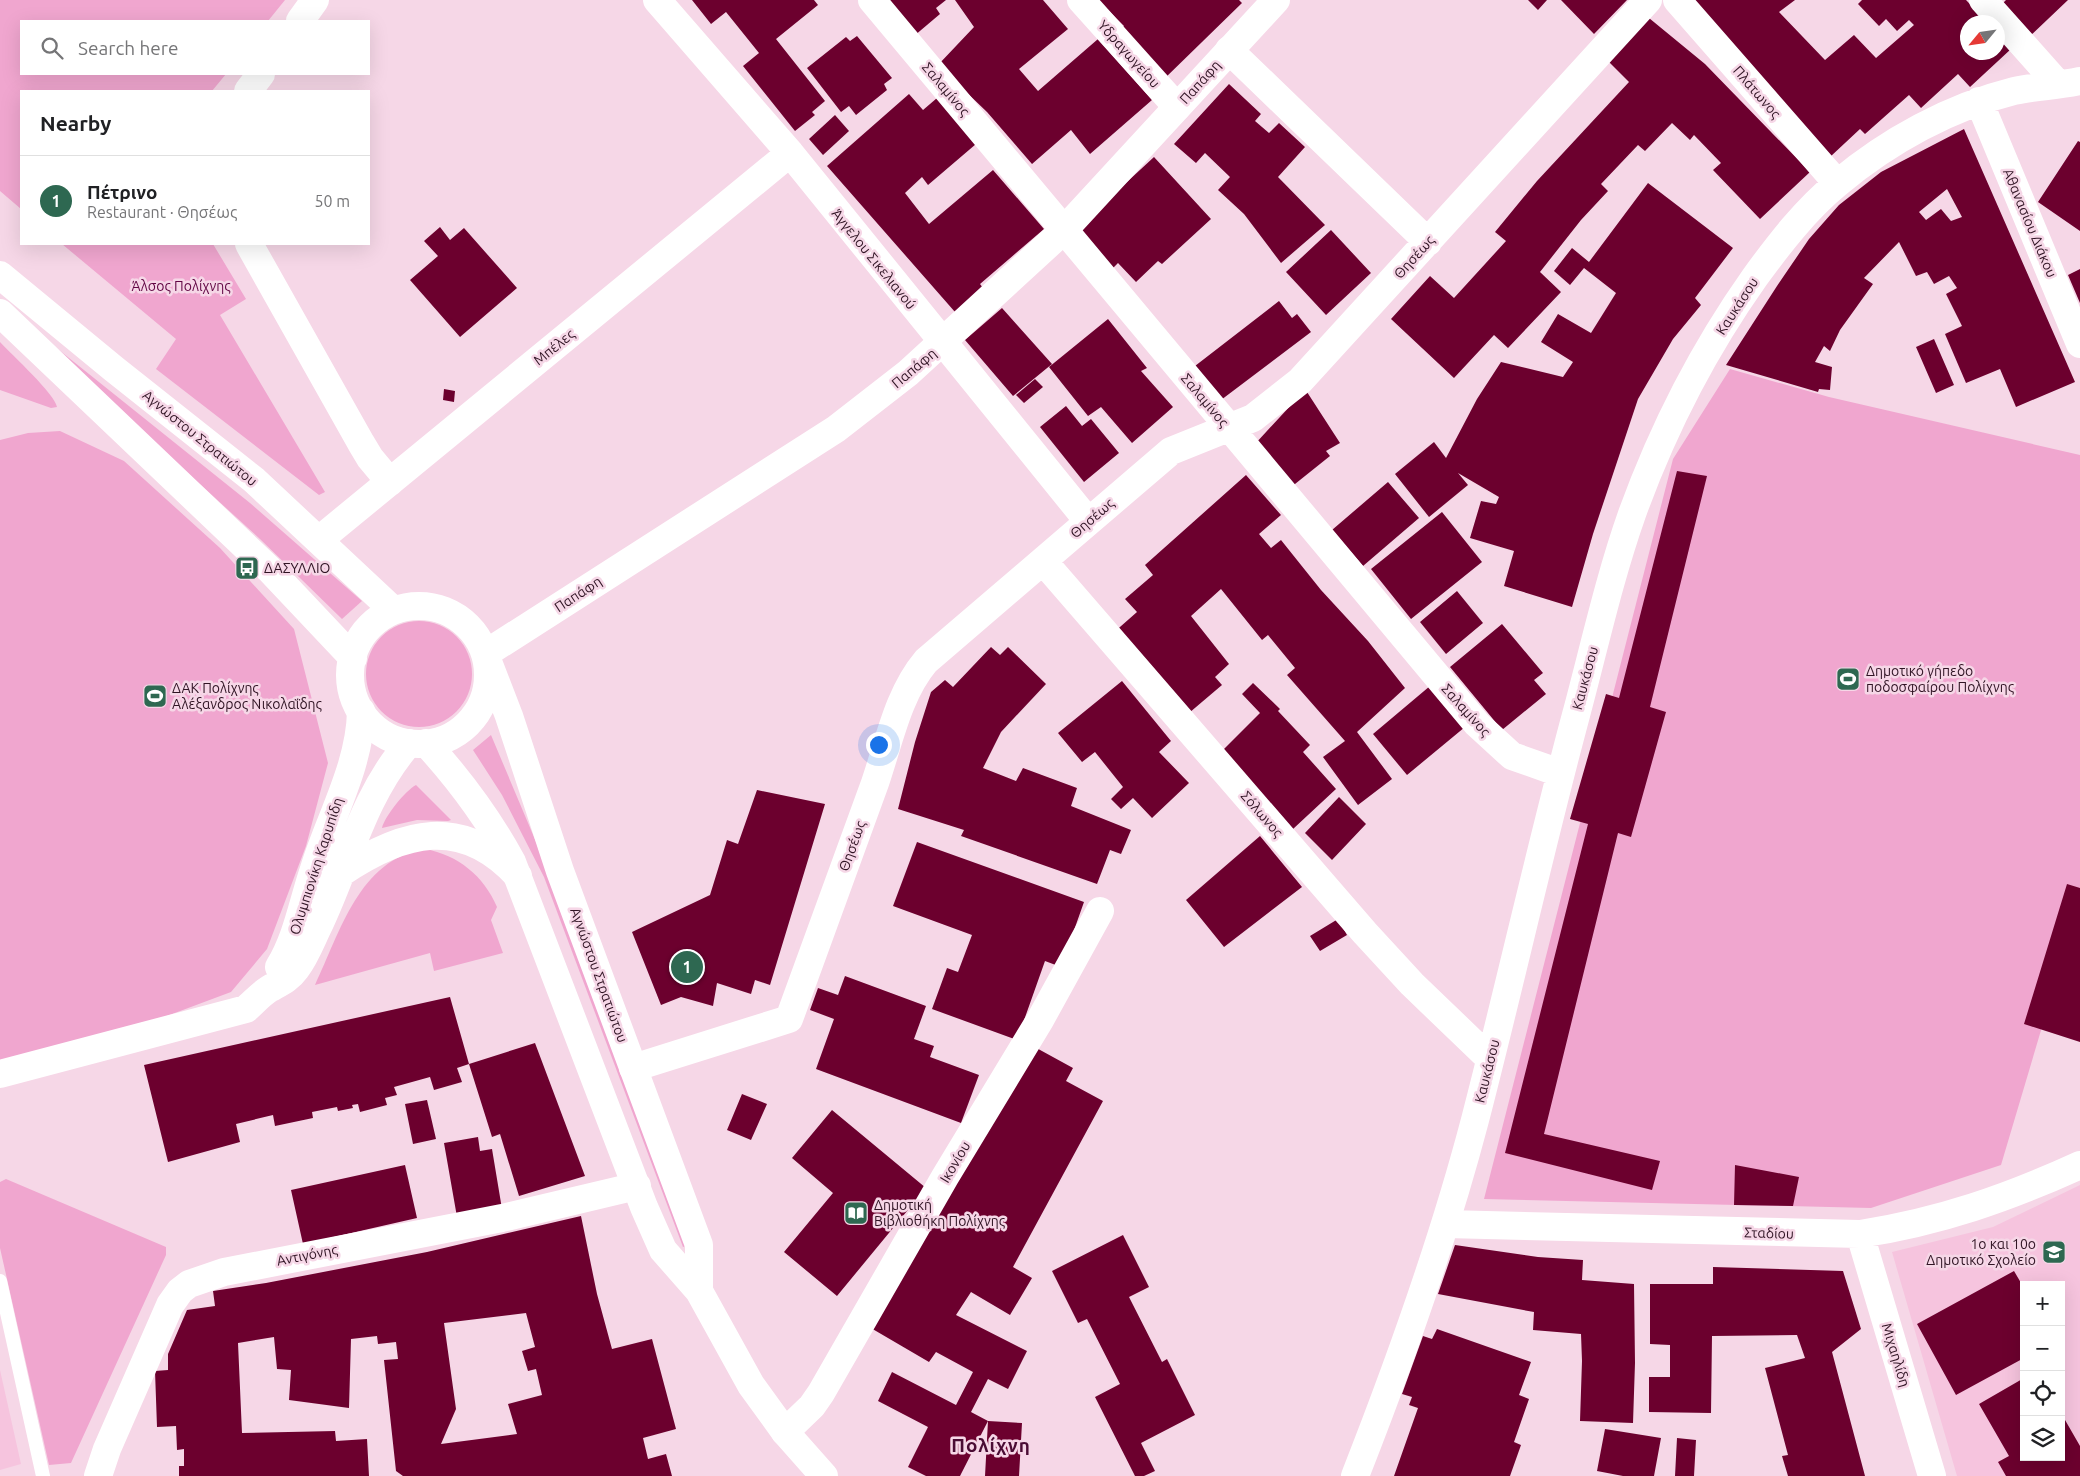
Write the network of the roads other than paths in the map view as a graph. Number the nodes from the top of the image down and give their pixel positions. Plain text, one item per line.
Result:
1 (315, 0) edge
2 (657, 0) edge
3 (872, 0) edge
4 (1081, 0) edge
5 (1276, 0) edge
6 (1648, 0) edge
7 (1677, 0) edge
8 (1983, 0) edge
9 (301, 20) edge
10 (1229, 50) junction
11 (260, 75) edge
12 (2073, 84) edge
13 (249, 90) edge
14 (1979, 102) junction
15 (1177, 107) junction
16 (790, 153) junction
17 (1838, 183) junction
18 (1064, 230) junction
19 (1428, 242) junction
20 (250, 245) edge
21 (0, 275) edge
22 (0, 313) edge
23 (942, 343) junction
24 (2080, 344) edge
25 (1228, 428) junction
26 (390, 482) junction
27 (1088, 521) junction
28 (319, 540) junction
29 (1043, 561) junction
30 (393, 610) junction
31 (486, 657) junction
32 (352, 658) junction
33 (360, 711) junction
34 (417, 743) junction
35 (1560, 773) junction
36 (342, 873) junction
37 (519, 877) junction
38 (1100, 911) dead end
39 (246, 1009) junction
40 (1490, 1059) junction
41 (633, 1068) junction
42 (0, 1074) edge
43 (2080, 1165) edge
44 (637, 1186) junction
45 (1446, 1224) junction
46 (1860, 1234) junction
47 (0, 1281) edge
48 (699, 1292) junction
49 (785, 1432) junction
50 (43, 1476) edge
51 (98, 1476) edge
52 (824, 1476) edge
53 (1355, 1476) edge
54 (1932, 1476) edge

1 - 9 street
2 - 16 street, Άγγελου Σικελιανού
3 - 18 street, Σαλαμίνος
4 - 15 street, Υδραγωγείου
5 - 10 street, Παπάφη
6 - 19 street, Θησέως
7 - 17 street, Πλάτωνος
8 - 12 street
10 - 15 street, Παπάφη
10 - 19 street
11 - 13 street
12 - 14 street, Καυκάσου
14 - 17 street, Καυκάσου
14 - 24 street, Αθανασίου Διάκου
15 - 18 street, Παπάφη
16 - 23 street, Άγγελου Σικελιανού
16 - 26 street, Μπέλες
17 - 35 street, Καυκάσου
18 - 23 street, Παπάφη
18 - 25 street, Σαλαμίνος
19 - 25 street, Θησέως
20 - 26 street
21 - 28 street, Αγνώστου Στρατιώτου
22 - 32 street
23 - 27 street, Άγγελου Σικελιανού
23 - 31 street, Παπάφη
25 - 27 street, Θησέως
25 - 35 street, Σαλαμίνος
26 - 28 street, Μπέλες
27 - 29 street, Θησέως
28 - 30 street, Αγνώστου Στρατιώτου
29 - 40 street, Σόλωνος
29 - 41 street, Θησέως
30 - 31 street, Αγνώστου Στρατιώτου
30 - 32 street, Αγνώστου Στρατιώτου
31 - 34 street, Αγνώστου Στρατιώτου
31 - 41 street, Αγνώστου Στρατιώτου
32 - 33 street, Αγνώστου Στρατιώτου
33 - 34 street, Αγνώστου Στρατιώτου
33 - 39 street, Ολυμπιονίκη Καρυπίδη
34 - 36 street, Ολυμπιονίκη Καρυπίδη
34 - 37 street, Αγνώστου Στρατιώτου
35 - 40 street, Καυκάσου
36 - 37 street
36 - 39 street, Ολυμπιονίκη Καρυπίδη
37 - 44 street, Αγνώστου Στρατιώτου
38 - 49 street, Ικονίου
39 - 42 street, Ολυμπιονίκη Καρυπίδη
40 - 45 street, Καυκάσου
41 - 48 street, Αγνώστου Στρατιώτου
43 - 46 street, Σταδίου
44 - 48 street, Αγνώστου Στρατιώτου
44 - 51 street, Αντιγόνης
45 - 46 street, Σταδίου
45 - 53 street, Καυκάσου
46 - 54 street, Μιχαηλίδη
47 - 50 lane
48 - 49 street, Αγνώστου Στρατιώτου
49 - 52 street, Αγνώστου Στρατιώτου

